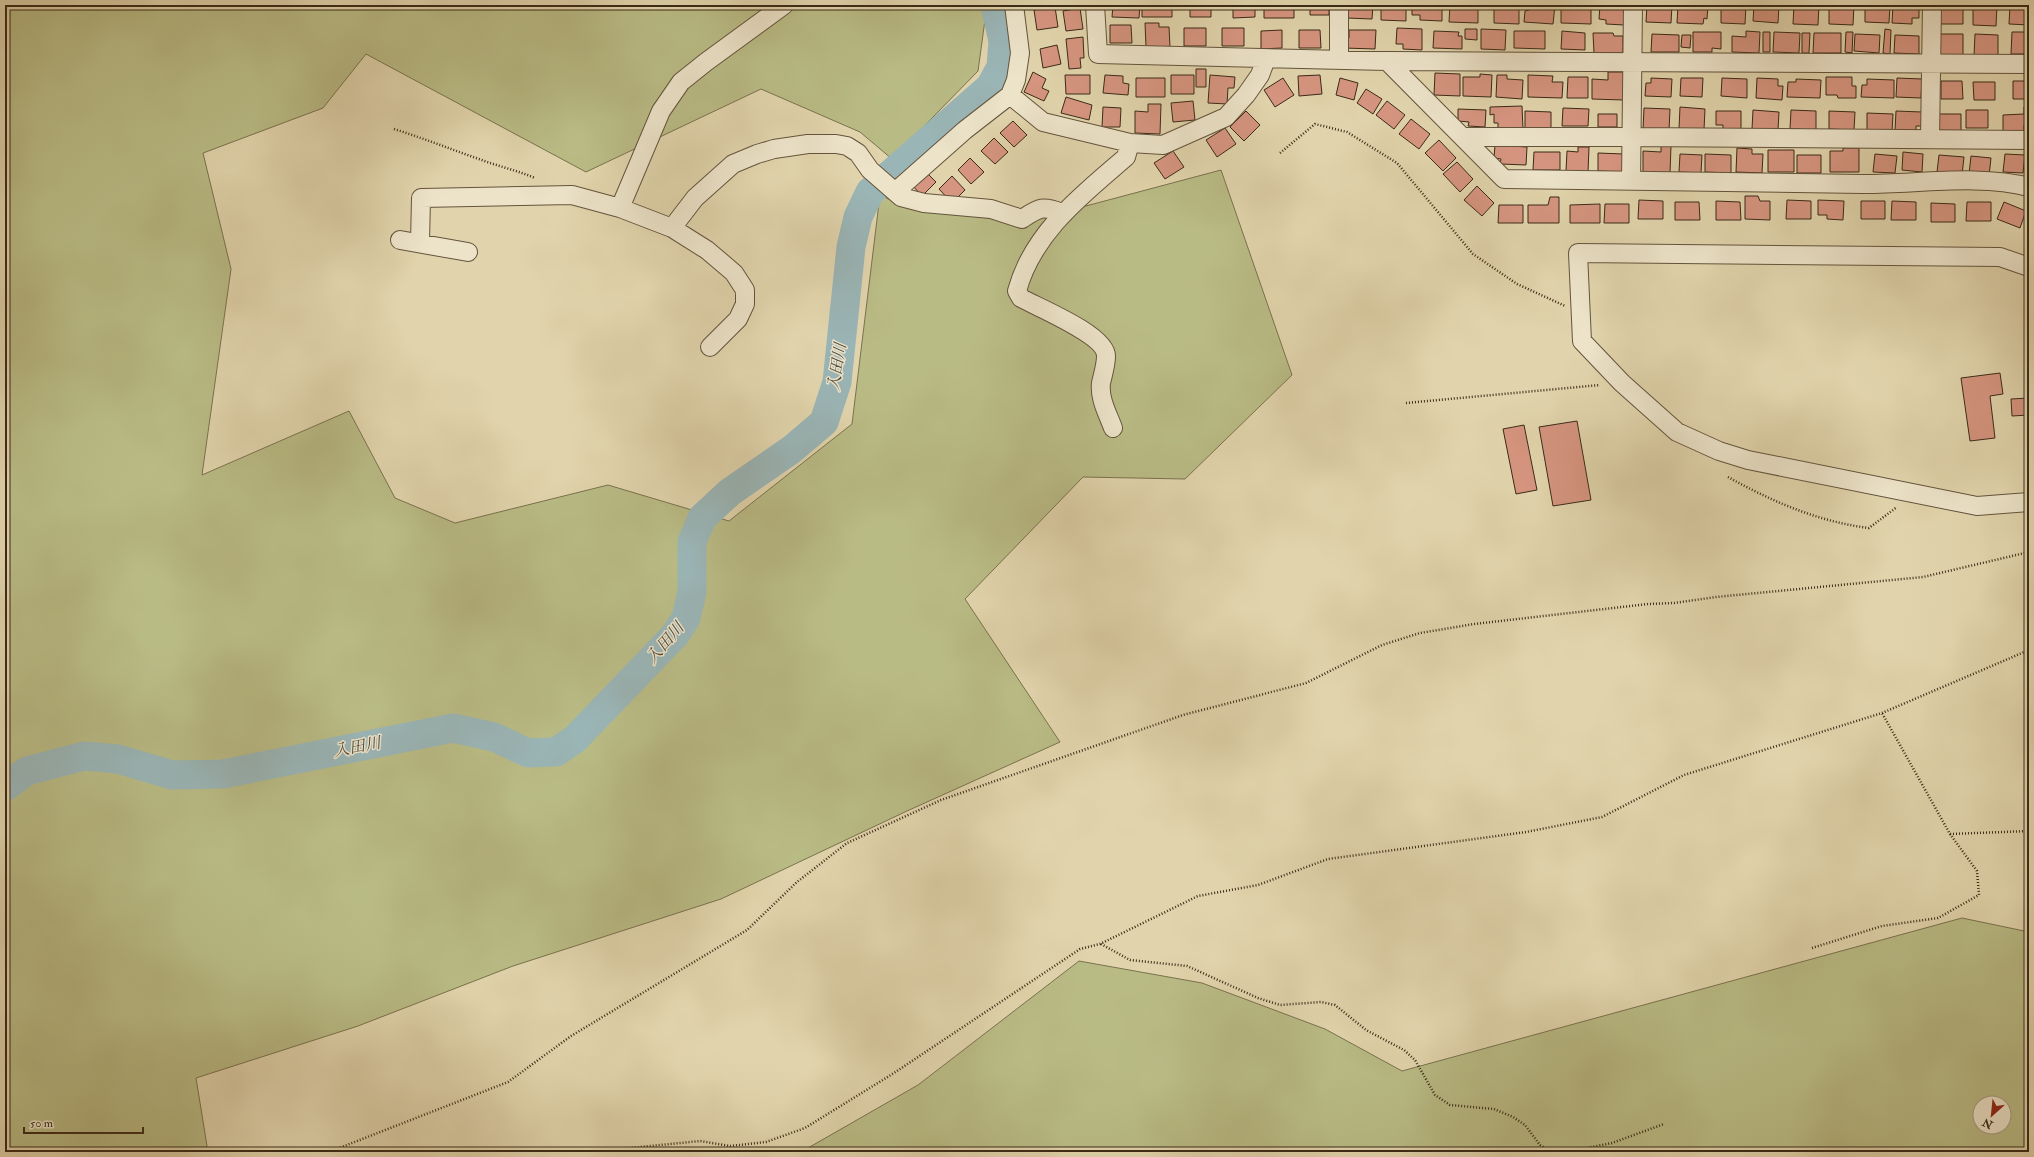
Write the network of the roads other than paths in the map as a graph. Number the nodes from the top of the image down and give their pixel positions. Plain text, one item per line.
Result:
1 (784, 5) edge
2 (1014, 5) edge
3 (1095, 5) edge
4 (1339, 5) edge
5 (1633, 5) edge
6 (1932, 5) edge
7 (1339, 58) junction
8 (1266, 59) junction
9 (1387, 61) junction
10 (1930, 62) junction
11 (1633, 63) junction
12 (2029, 64) edge
13 (1010, 95) junction
14 (1632, 137) junction
15 (1463, 138) junction
16 (1930, 139) junction
17 (2029, 140) edge
18 (1130, 143) junction
19 (1631, 182) junction
20 (2029, 187) edge
21 (895, 190) junction
22 (620, 208) junction
23 (1062, 213) junction
24 (672, 228) junction
25 (400, 240) dead end
26 (420, 242) junction
27 (468, 252) dead end
28 (2029, 268) edge
29 (710, 347) dead end
30 (1113, 428) dead end
31 (2029, 502) edge

1 - 22 street
2 - 13 street
3 - 8 street
4 - 7 street
5 - 11 street
6 - 10 street
7 - 8 street
7 - 9 street
8 - 18 street
9 - 11 street
9 - 15 street
10 - 11 street
10 - 12 street
10 - 16 street
11 - 14 street
13 - 18 street
13 - 21 street
14 - 15 street
14 - 16 street
14 - 19 street
15 - 19 street
16 - 17 street
18 - 23 street
19 - 20 street
21 - 23 street
21 - 24 street
22 - 24 street
22 - 26 street
23 - 30 street
24 - 29 street
25 - 26 street
26 - 27 street
28 - 31 street

